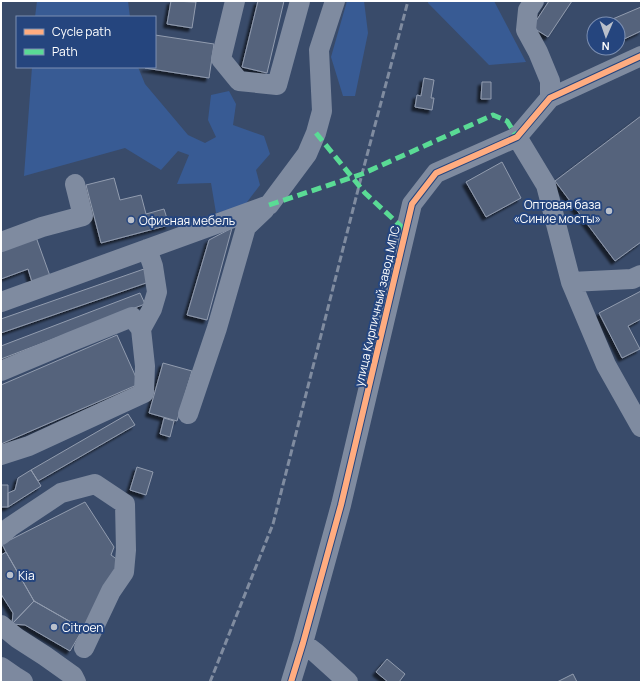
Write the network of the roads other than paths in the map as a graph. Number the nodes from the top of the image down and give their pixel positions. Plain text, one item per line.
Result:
1 (235, 1) edge
2 (300, 1) edge
3 (335, 1) edge
4 (534, 1) edge
5 (641, 56) edge
6 (550, 98) junction
7 (516, 137) junction
8 (75, 184) dead end
9 (269, 205) junction
10 (1, 242) edge
11 (147, 249) junction
12 (641, 275) edge
13 (571, 282) junction
14 (1, 302) edge
15 (141, 329) junction
16 (1, 371) edge
17 (188, 414) dead end
18 (641, 427) edge
19 (1, 455) edge
20 (1, 535) edge
21 (1, 625) edge
22 (303, 644) junction
23 (84, 648) dead end
24 (1, 668) edge
25 (22, 682) edge
26 (76, 682) edge
27 (291, 682) edge
28 (348, 682) edge

1 - 2 street
3 - 9 street
4 - 6 street
5 - 6 street, улица Кирпичный завод МПС
6 - 7 street, улица Кирпичный завод МПС
7 - 13 street
7 - 22 street, улица Кирпичный завод МПС
8 - 10 street
9 - 11 street
9 - 17 street
11 - 14 street
11 - 15 street
12 - 13 street
13 - 18 street
15 - 16 street
15 - 19 street
20 - 23 street
21 - 26 street
22 - 27 street, улица Кирпичный завод МПС
22 - 28 street
24 - 25 main road

